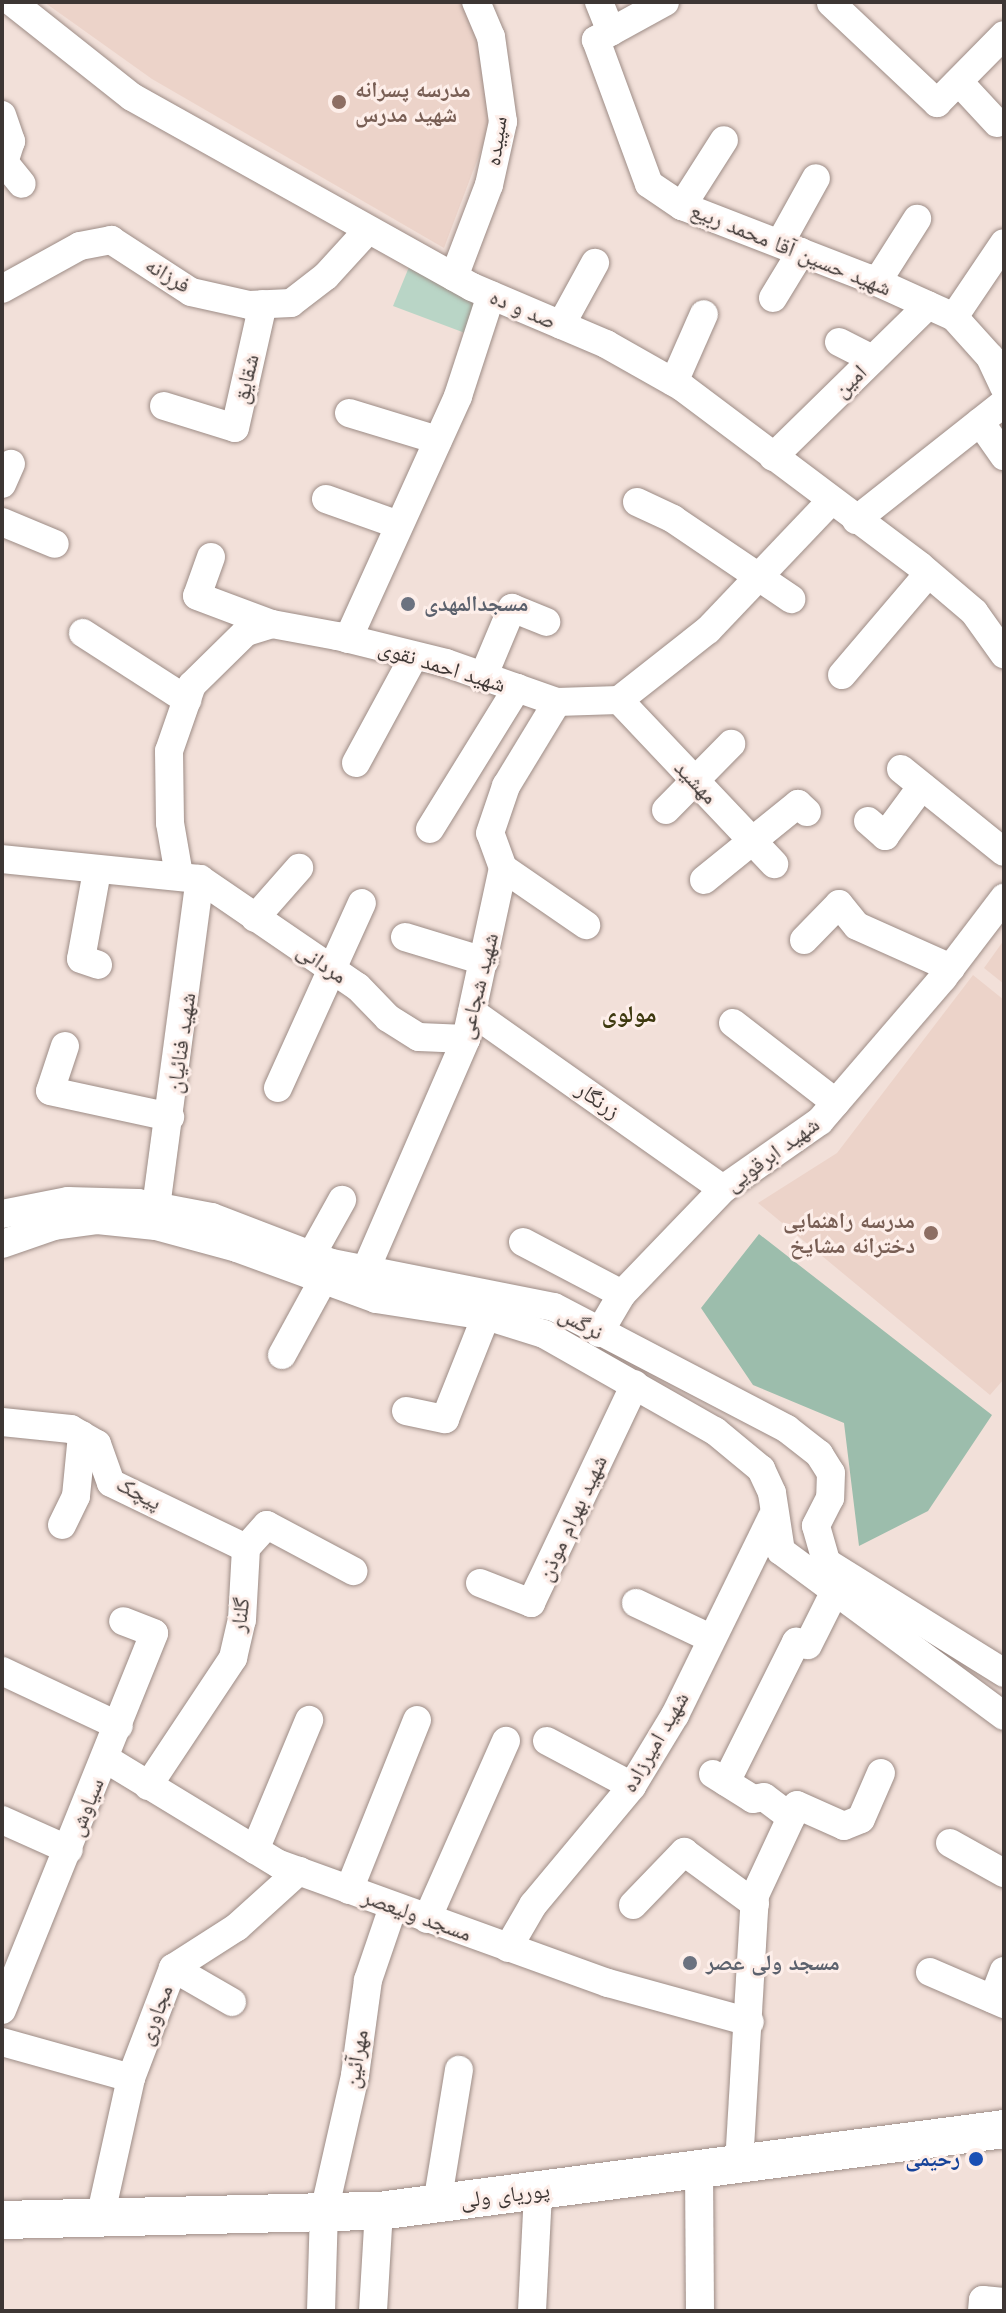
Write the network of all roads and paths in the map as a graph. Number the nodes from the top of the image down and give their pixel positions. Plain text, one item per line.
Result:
1 (12, 2) edge
2 (476, 2) edge
3 (599, 2) edge
4 (665, 2) edge
5 (831, 3) edge
6 (1004, 35) edge
7 (603, 36) junction
8 (959, 82) junction
9 (2, 115) edge
10 (997, 123) dead end
11 (724, 140) dead end
12 (9, 171) edge
13 (816, 178) dead end
14 (682, 206) junction
15 (917, 219) dead end
16 (368, 230) junction
17 (1004, 243) edge
18 (790, 247) junction
19 (595, 263) dead end
20 (454, 277) junction
21 (877, 282) junction
22 (2, 289) edge
23 (491, 295) junction
24 (773, 298) dead end
25 (263, 304) junction
26 (928, 305) junction
27 (704, 314) dead end
28 (954, 317) junction
29 (561, 325) junction
30 (839, 342) dead end
31 (873, 359) junction
32 (674, 382) junction
33 (1004, 387) edge
34 (1004, 403) edge
35 (164, 406) dead end
36 (349, 413) dead end
37 (980, 422) junction
38 (438, 440) junction
39 (1004, 456) edge
40 (773, 457) junction
41 (326, 499) dead end
42 (637, 502) dead end
43 (830, 502) junction
44 (856, 520) junction
45 (2, 522) edge
46 (399, 525) junction
47 (55, 544) dead end
48 (211, 557) dead end
49 (928, 574) junction
50 (760, 580) junction
51 (791, 599) dead end
52 (546, 622) dead end
53 (272, 624) junction
54 (83, 633) dead end
55 (348, 639) junction
56 (1004, 654) edge
57 (414, 656) junction
58 (842, 675) dead end
59 (483, 677) junction
60 (517, 688) junction
61 (187, 700) junction
62 (619, 700) junction
63 (557, 702) junction
64 (731, 744) dead end
65 (356, 763) dead end
66 (695, 781) junction
67 (666, 810) dead end
68 (807, 812) dead end
69 (868, 821) dead end
70 (430, 829) dead end
71 (752, 839) junction
72 (1004, 852) edge
73 (2, 859) edge
74 (774, 864) dead end
75 (299, 868) dead end
76 (503, 868) junction
77 (97, 871) junction
78 (190, 877) junction
79 (704, 880) dead end
80 (1004, 898) edge
81 (362, 903) dead end
82 (255, 918) junction
83 (586, 925) dead end
84 (405, 937) dead end
85 (804, 940) dead end
86 (484, 961) junction
87 (98, 965) dead end
88 (951, 968) junction
89 (332, 970) junction
90 (733, 1023) dead end
91 (469, 1026) junction
92 (65, 1046) dead end
93 (278, 1088) dead end
94 (836, 1103) junction
95 (170, 1117) junction
96 (723, 1189) junction
97 (342, 1200) dead end
98 (156, 1207) junction
99 (2, 1214) edge
100 (523, 1242) dead end
101 (2, 1244) edge
102 (317, 1267) junction
103 (366, 1269) junction
104 (622, 1294) junction
105 (486, 1316) junction
106 (599, 1333) junction
107 (282, 1355) dead end
108 (635, 1384) junction
109 (406, 1411) dead end
110 (2, 1422) edge
111 (82, 1435) junction
112 (772, 1517) junction
113 (62, 1525) dead end
114 (246, 1548) junction
115 (353, 1571) dead end
116 (480, 1583) dead end
117 (834, 1593) junction
118 (636, 1603) dead end
119 (123, 1621) dead end
120 (710, 1638) junction
121 (2, 1671) edge
122 (1004, 1673) edge
123 (1004, 1716) edge
124 (309, 1720) dead end
125 (417, 1720) dead end
126 (119, 1726) junction
127 (506, 1741) dead end
128 (547, 1741) dead end
129 (106, 1759) junction
130 (881, 1773) dead end
131 (148, 1786) junction
132 (632, 1786) junction
133 (791, 1817) junction
134 (2, 1820) edge
135 (950, 1843) dead end
136 (69, 1850) junction
137 (255, 1850) junction
138 (299, 1871) junction
139 (1004, 1873) edge
140 (349, 1890) junction
141 (755, 1904) junction
142 (633, 1905) dead end
143 (393, 1907) junction
144 (427, 1919) junction
145 (508, 1948) junction
146 (173, 1968) junction
147 (1004, 1971) edge
148 (930, 1972) dead end
149 (999, 2001) edge
150 (232, 2002) dead end
151 (2, 2010) edge
152 (750, 2022) junction
153 (2, 2042) edge
154 (459, 2070) dead end
155 (131, 2078) junction
156 (1004, 2129) edge
157 (739, 2164) junction
158 (699, 2169) junction
159 (538, 2191) junction
160 (437, 2204) junction
161 (379, 2211) junction
162 (324, 2212) junction
163 (100, 2218) junction
164 (2, 2220) edge
165 (1004, 2302) edge
166 (321, 2311) edge
167 (373, 2311) edge
168 (532, 2311) edge
169 (700, 2311) edge
170 (982, 2311) edge

1 - 16 street, صد و ده
2 - 20 street, سپیده
3 - 7 street, شهید حسین آقا محمد ربیع
4 - 7 street
5 - 8 street
6 - 8 street
7 - 14 street, شهید حسین آقا محمد ربیع
8 - 10 street
9 - 12 street
11 - 14 street
13 - 18 street
14 - 18 street, شهید حسین آقا محمد ربیع
15 - 21 street
16 - 20 street, صد و ده
16 - 25 street, فرزانه
17 - 28 street
18 - 21 street, شهید حسین آقا محمد ربیع
18 - 24 street
19 - 29 street
20 - 23 street, صد و ده
21 - 26 street, شهید حسین آقا محمد ربیع
22 - 25 street, فرزانه
23 - 29 street, صد و ده
23 - 38 street
25 - 35 street, شقایق
26 - 28 street, شهید حسین آقا محمد ربیع
26 - 31 street, امین
27 - 32 street
28 - 33 street, شهید حسین آقا محمد ربیع
29 - 32 street, صد و ده
30 - 31 street
31 - 40 street, امین
32 - 40 street, صد و ده
34 - 37 street
36 - 38 street
37 - 39 street
37 - 44 street
38 - 46 street
40 - 43 street, صد و ده
41 - 46 street
42 - 50 street
43 - 44 street, صد و ده
43 - 50 street
44 - 49 street, صد و ده
45 - 47 street
46 - 55 street
48 - 53 street, شهید احمد نقوی
49 - 56 street, صد و ده
49 - 58 street
50 - 51 street
50 - 62 street
52 - 59 street
53 - 55 street, شهید احمد نقوی
53 - 61 street
54 - 61 street
55 - 57 street, شهید احمد نقوی
57 - 59 street, شهید احمد نقوی
57 - 65 street
59 - 60 street, شهید احمد نقوی
60 - 63 street, شهید احمد نقوی
60 - 70 street
61 - 78 street
62 - 63 street, شهید احمد نقوی
62 - 66 street, مهشید
63 - 76 street, شهید شجاعی
64 - 66 street
66 - 67 street
66 - 71 street, مهشید
68 - 71 street
69 - 72 street
71 - 74 street, مهشید
71 - 79 street
73 - 77 street
75 - 82 street
76 - 83 street
76 - 86 street, شهید شجاعی
77 - 78 street
77 - 87 street
78 - 82 street, مردانی
78 - 95 street, شهید فنائیان
80 - 88 street, شهید ابرقویی
81 - 89 street
82 - 89 street, مردانی
84 - 86 street
85 - 88 street
86 - 91 street, شهید شجاعی
88 - 94 street, شهید ابرقویی
89 - 91 street, مردانی
89 - 93 street
90 - 94 street
91 - 96 street, زرنگار
91 - 103 street, شهید شجاعی
92 - 95 street
94 - 96 street, شهید ابرقویی
95 - 98 street, شهید فنائیان
96 - 104 street, شهید ابرقویی
97 - 102 street
98 - 99 street, نرگس
98 - 102 street, نرگس
100 - 104 street
101 - 102 street, نرگس
102 - 103 street, نرگس
102 - 105 street, نرگس
102 - 107 street
103 - 106 street, نرگس
104 - 106 street, شهید ابرقویی
105 - 108 street, نرگس
105 - 109 street
106 - 122 street, نرگس
108 - 112 street, نرگس
108 - 116 street, شهید بهرام موذن
110 - 111 street
111 - 113 street
111 - 114 street, پیچک
112 - 117 street, نرگس
112 - 120 street, شهید امیرزاده
114 - 115 street
114 - 131 street, گلنار
117 - 123 street, نرگس
117 - 133 street
118 - 120 street
119 - 126 street, سیاوش
120 - 132 street, شهید امیرزاده
121 - 126 street
124 - 137 street
125 - 140 street
126 - 129 street, سیاوش
127 - 144 street
128 - 132 street
129 - 131 street, مسجد ولیعصر
129 - 136 street, سیاوش
130 - 133 street
131 - 137 street, مسجد ولیعصر
132 - 145 street, شهید امیرزاده
133 - 141 street
134 - 136 street
135 - 139 street
136 - 151 street, سیاوش
137 - 138 street, مسجد ولیعصر
138 - 140 street, مسجد ولیعصر
138 - 146 street, مجاوری
140 - 143 street, مسجد ولیعصر
141 - 142 street
141 - 152 street
143 - 144 street, مسجد ولیعصر
143 - 162 street, مهرآئین
144 - 145 street, مسجد ولیعصر
145 - 152 street, مسجد ولیعصر
146 - 150 street
146 - 155 street, مجاوری
147 - 149 street
148 - 149 street
152 - 157 street
153 - 155 street
154 - 160 street
155 - 163 street, مجاوری
156 - 157 main road, پوریای ولی
157 - 158 main road, پوریای ولی
158 - 159 main road, پوریای ولی
158 - 169 street
159 - 160 main road, پوریای ولی
159 - 168 street
160 - 161 main road, پوریای ولی
161 - 162 main road, پوریای ولی
161 - 167 street
162 - 163 main road, پوریای ولی
162 - 166 street, مهرآئین
163 - 164 main road, پوریای ولی
165 - 170 street

